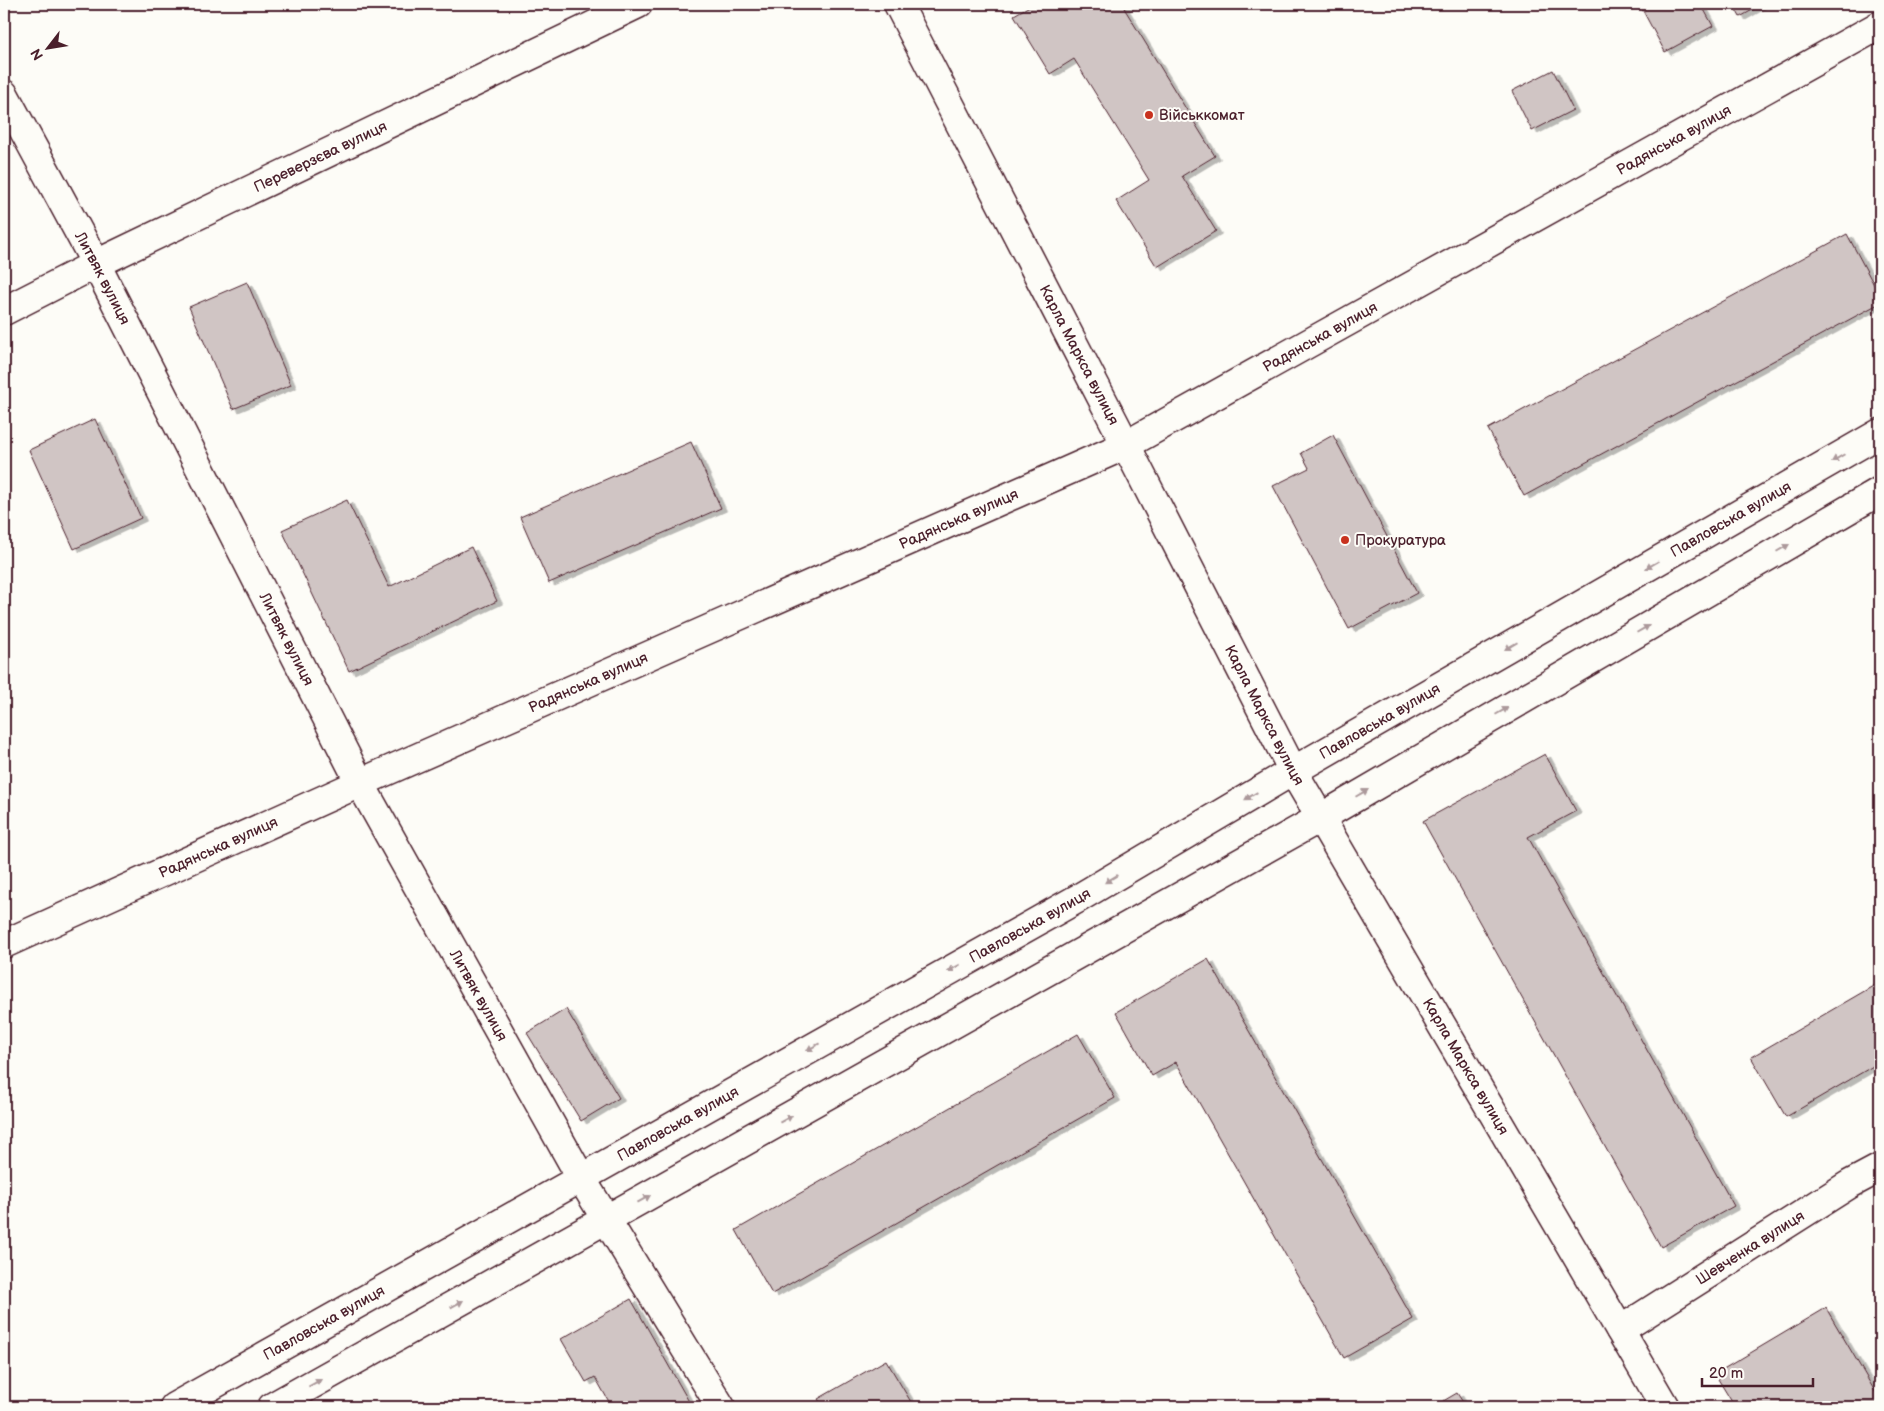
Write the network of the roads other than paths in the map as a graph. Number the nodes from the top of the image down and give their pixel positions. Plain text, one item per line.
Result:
1 (638, 4) edge
2 (898, 4) edge
3 (1880, 25) edge
4 (4, 94) edge
5 (96, 264) junction
6 (4, 311) edge
7 (1880, 434) edge
8 (1126, 445) junction
9 (1880, 491) edge
10 (1293, 771) junction
11 (360, 783) junction
12 (1320, 818) junction
13 (4, 944) edge
14 (1880, 1168) edge
15 (581, 1178) junction
16 (607, 1219) junction
17 (1620, 1330) junction
18 (174, 1407) edge
19 (272, 1407) edge
20 (721, 1407) edge
21 (1665, 1407) edge

1 - 5 street, Переверзєва вулиця
2 - 8 street, Карла Маркса вулиця
3 - 8 street, Радянська вулиця
4 - 5 street, Литвяк вулиця
5 - 6 street, Переверзєва вулиця
5 - 11 street, Литвяк вулиця
7 -> 10 street, Павловська вулиця
8 - 10 street, Карла Маркса вулиця
8 - 11 street, Радянська вулиця
12 -> 9 street
10 - 12 street, Карла Маркса вулиця
10 -> 15 street, Павловська вулиця
11 - 13 street, Радянська вулиця
11 - 15 street, Литвяк вулиця
16 -> 12 street
12 - 17 street, Карла Маркса вулиця
14 - 17 street, Шевченка вулиця
15 - 16 street, Литвяк вулиця
15 - 18 street, Павловська вулиця
19 -> 16 street
16 - 20 street, Литвяк вулиця
17 - 21 street, Карла Маркса вулиця

